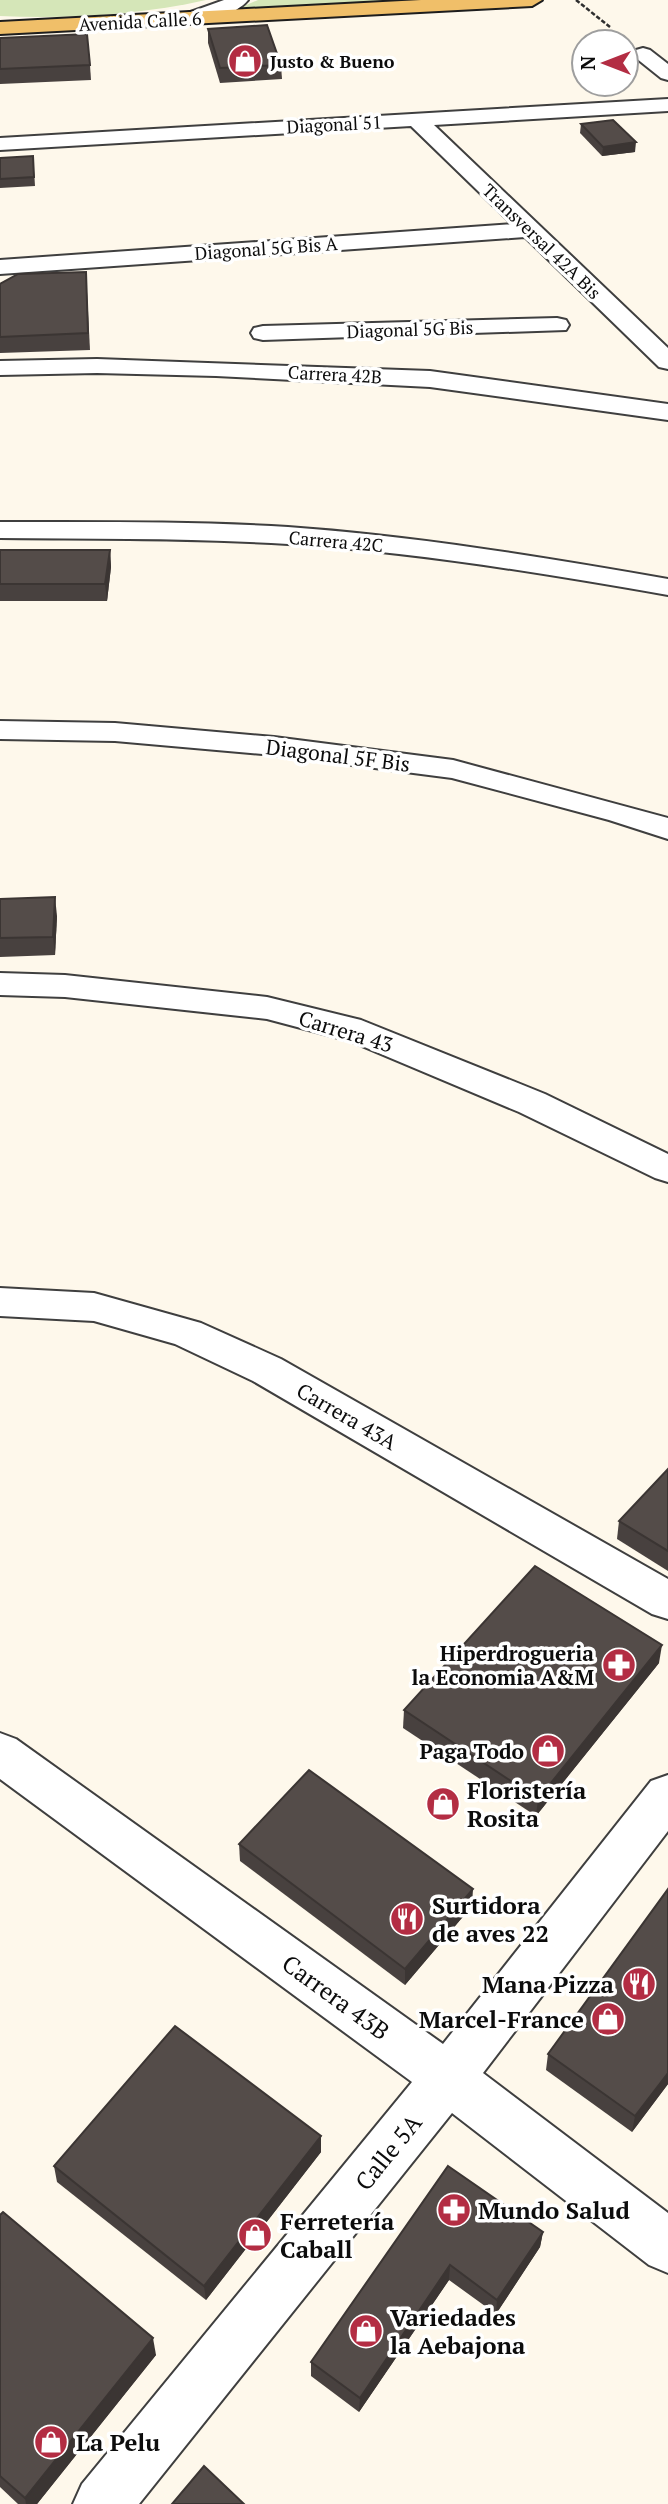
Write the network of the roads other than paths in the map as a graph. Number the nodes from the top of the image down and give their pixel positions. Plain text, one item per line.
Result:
1 (238, 0) edge
2 (532, 0) edge
3 (192, 18) junction
4 (0, 28) edge
5 (643, 54) dead end
6 (668, 74) edge
7 (668, 105) edge
8 (417, 120) junction
9 (0, 144) edge
10 (531, 230) junction
11 (0, 267) edge
12 (557, 325) dead end
13 (444, 328) junction
14 (263, 333) dead end
15 (477, 356) junction
16 (668, 362) edge
17 (0, 368) edge
18 (430, 379) junction
19 (668, 412) edge
20 (0, 530) edge
21 (668, 587) edge
22 (0, 730) edge
23 (668, 829) edge
24 (0, 984) edge
25 (668, 1169) edge
26 (0, 1302) edge
27 (668, 1601) edge
28 (0, 1753) edge
29 (668, 1795) edge
30 (448, 2078) junction
31 (668, 2246) edge
32 (102, 2504) edge

1 - 3 street
2 - 3 main road, Avenida Calle 6
3 - 4 main road, Avenida Calle 6
5 - 6 street
7 - 8 street, Diagonal 51
8 - 9 street, Diagonal 51
8 - 10 street, Transversal 42A Bis
10 - 11 street, Diagonal 5G Bis A
10 - 16 street, Transversal 42A Bis
12 - 15 street, Diagonal 5G Bis
13 - 14 street, Diagonal 5G Bis
13 - 15 street, Diagonal 5G Bis
13 - 18 street
15 - 18 street, Carrera 42B
15 - 19 street, Carrera 42B
17 - 18 street, Carrera 42B
20 - 21 street, Carrera 42C
22 - 23 street, Diagonal 5F Bis
24 - 25 street, Carrera 43
26 - 27 street, Carrera 43A
28 - 30 street, Carrera 43B
29 - 30 street, Calle 5A
30 - 31 street, Carrera 43B
30 - 32 street, Calle 5A

